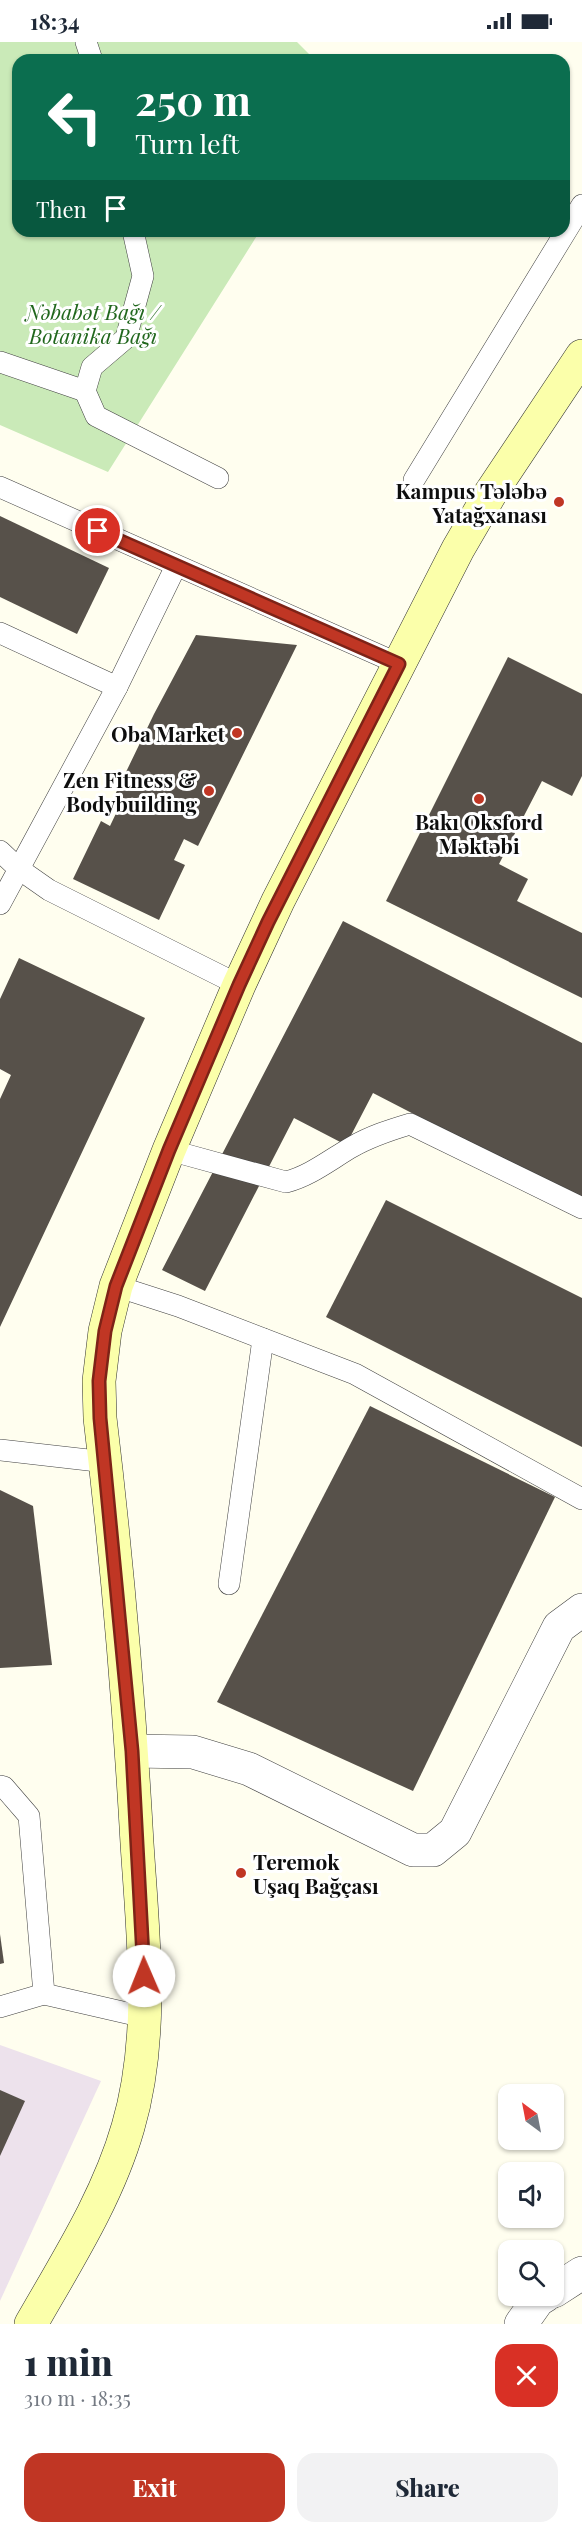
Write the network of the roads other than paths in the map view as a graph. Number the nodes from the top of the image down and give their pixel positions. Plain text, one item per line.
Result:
1 (582, 204) edge
2 (570, 224) edge
3 (134, 237) edge
4 (562, 237) edge
5 (0, 362) edge
6 (580, 364) edge
7 (85, 391) junction
8 (218, 478) dead end
9 (414, 480) dead end
10 (0, 487) edge
11 (176, 566) junction
12 (0, 633) edge
13 (399, 664) junction
14 (117, 687) junction
15 (0, 851) edge
16 (19, 869) junction
17 (0, 904) edge
18 (239, 985) junction
19 (169, 1150) junction
20 (582, 1208) edge
21 (116, 1286) junction
22 (263, 1339) junction
23 (0, 1450) edge
24 (106, 1462) junction
25 (582, 1499) edge
26 (229, 1584) dead end
27 (582, 1610) edge
28 (132, 1751) junction
29 (0, 1786) edge
30 (44, 1994) junction
31 (0, 2007) edge
32 (144, 2017) junction
33 (582, 2274) edge
34 (564, 2285) edge
35 (534, 2306) edge
36 (31, 2324) edge
37 (521, 2324) edge

1 - 2 lane
3 - 7 lane
4 - 9 lane
5 - 7 lane
6 - 13 street
7 - 8 lane
10 - 11 lane
11 - 13 lane
11 - 14 lane
12 - 14 lane
13 - 18 street
14 - 16 lane
15 - 16 lane
16 - 17 lane
16 - 18 lane
18 - 19 street
19 - 20 lane
19 - 21 street
21 - 22 lane
21 - 24 street
22 - 25 lane
22 - 26 lane
23 - 24 lane
24 - 28 street
27 - 28 street
28 - 32 street
29 - 30 lane
30 - 31 lane
30 - 32 lane
32 - 36 street
33 - 34 street
35 - 37 street

